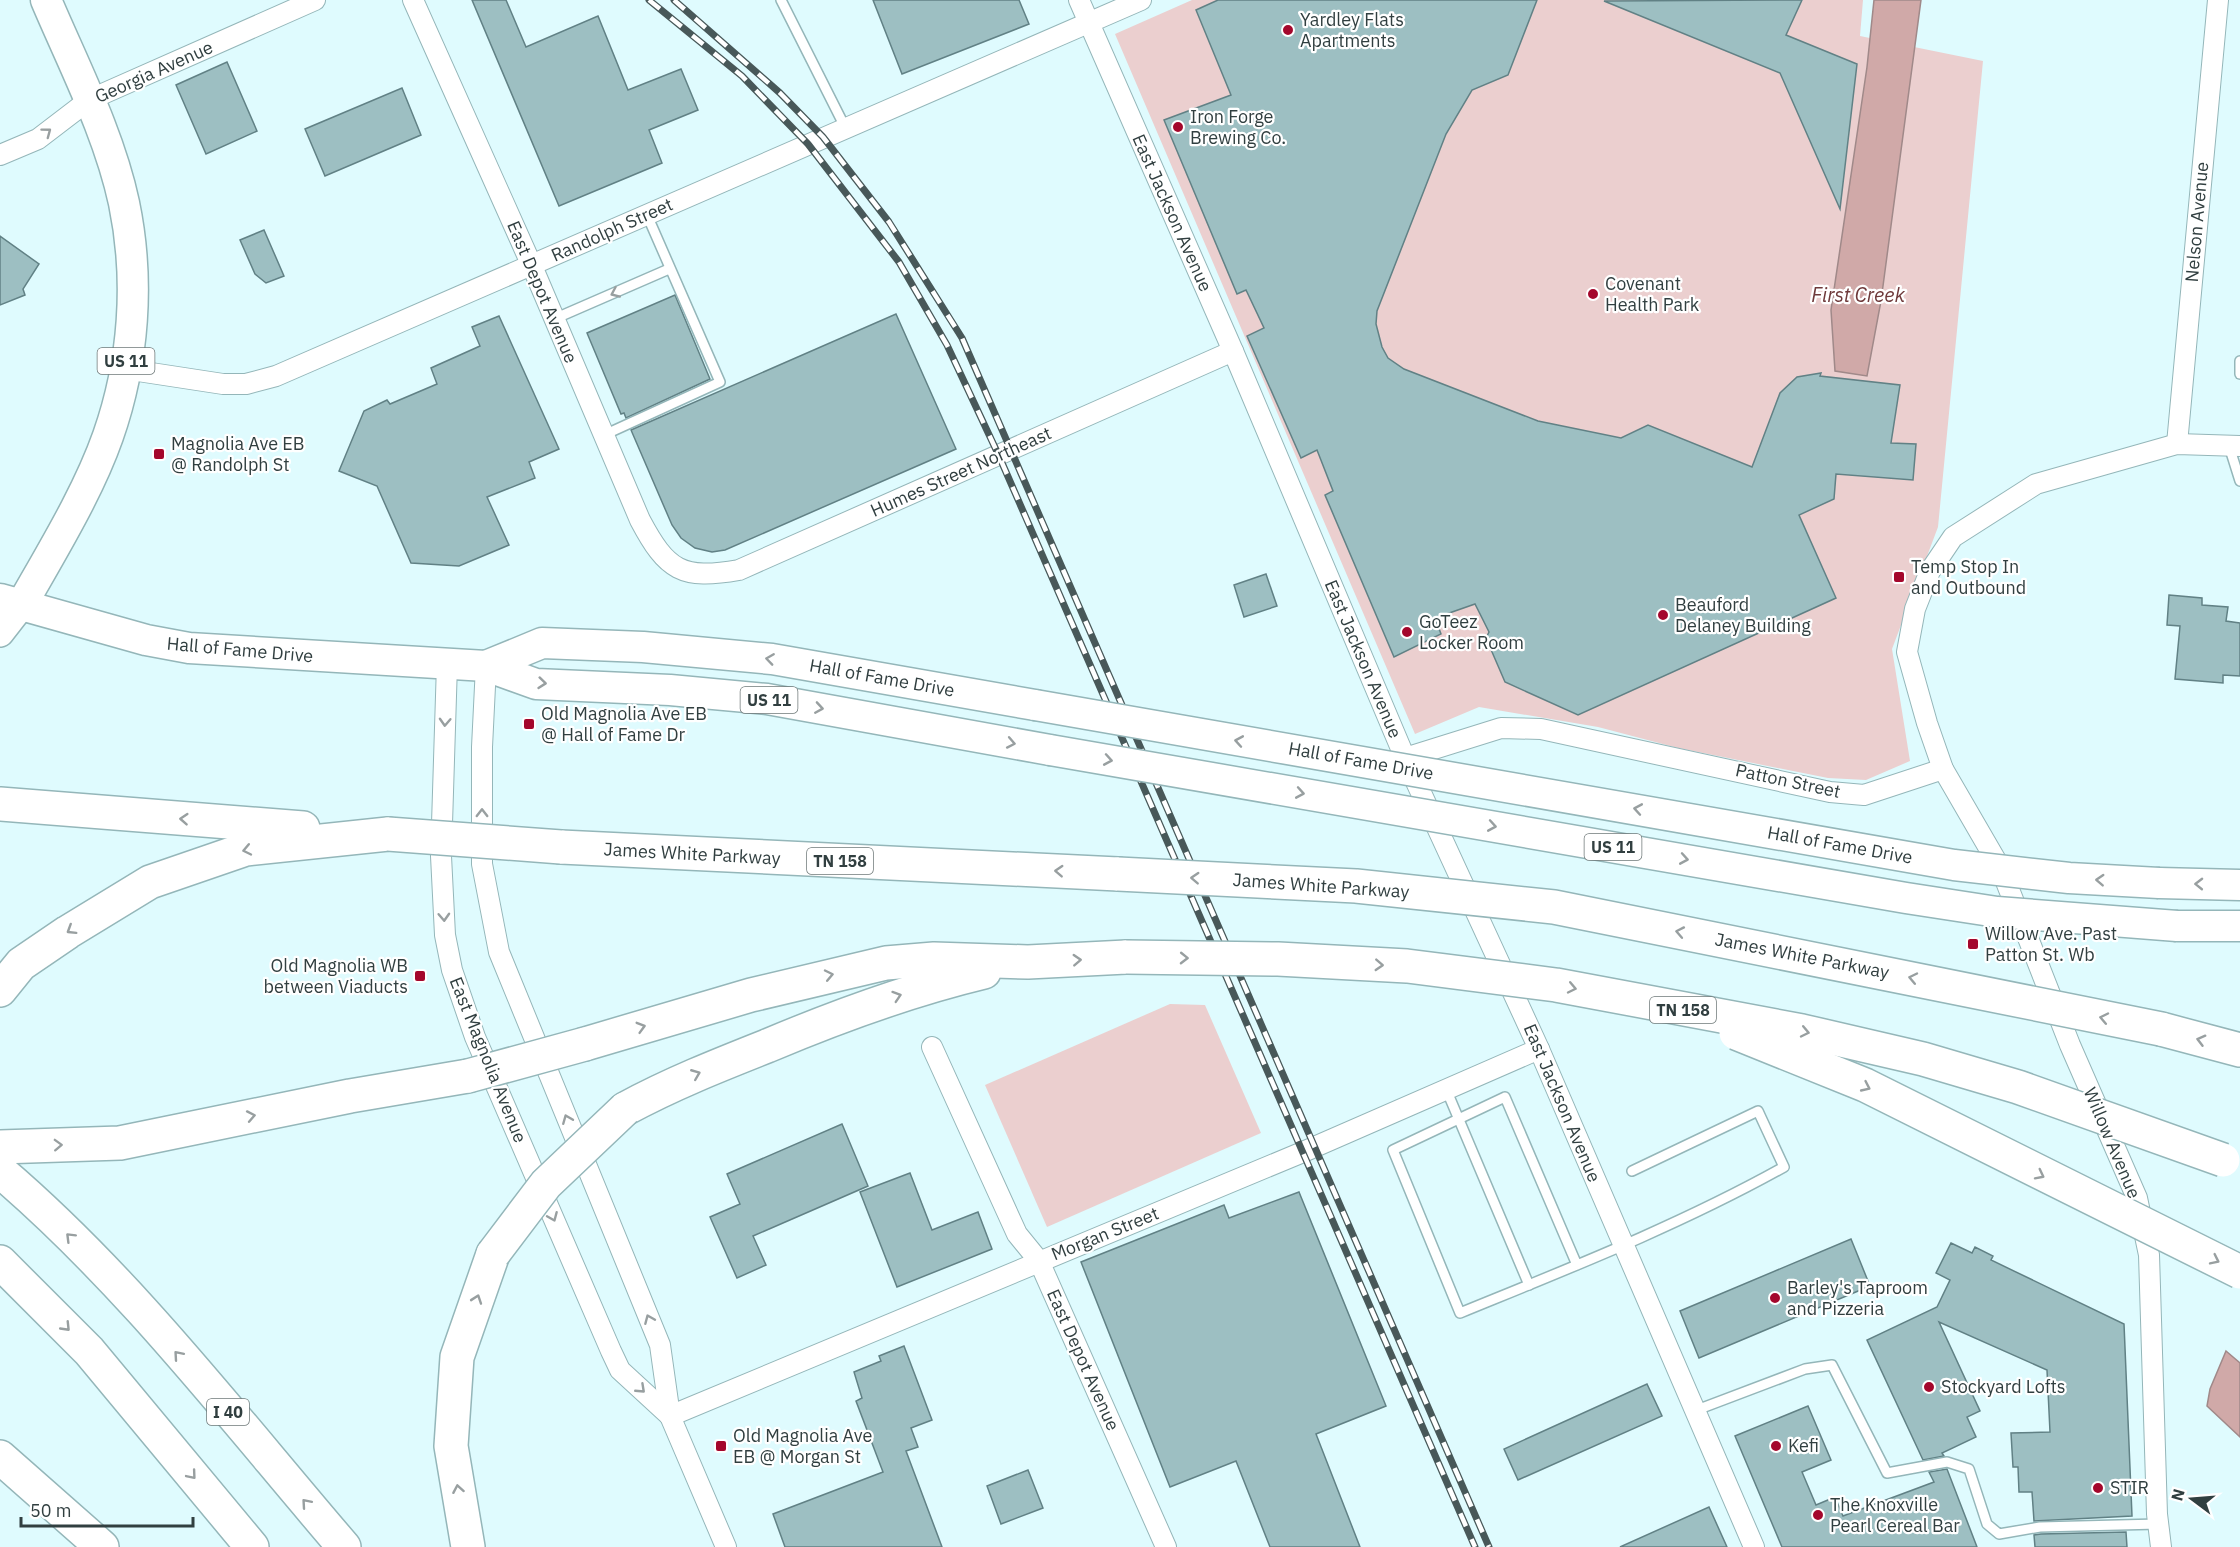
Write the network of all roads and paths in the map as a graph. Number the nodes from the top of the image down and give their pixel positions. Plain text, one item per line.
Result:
1 (46, 0) edge
2 (315, 0) edge
3 (413, 0) edge
4 (781, 0) edge
5 (1079, 0) edge
6 (1141, 0) edge
7 (2218, 0) edge
8 (1088, 21) junction
9 (90, 100) junction
10 (845, 127) junction
11 (0, 155) edge
12 (647, 215) junction
13 (532, 266) junction
14 (669, 269) junction
15 (554, 319) junction
16 (1233, 351) junction
17 (2240, 361) edge
18 (125, 369) junction
19 (2240, 374) edge
20 (604, 435) junction
21 (2177, 444) junction
22 (2234, 446) edge
23 (2240, 481) edge
24 (686, 572) joint
25 (11, 602) edge
26 (0, 633) edge
27 (447, 664) junction
28 (486, 666) junction
29 (1405, 758) junction
30 (1943, 769) junction
31 (10, 805) edge
32 (388, 834) junction
33 (2240, 885) edge
34 (2240, 926) edge
35 (1028, 962) junction
36 (0, 990) edge
37 (1676, 1009) junction
38 (932, 1047) dead end
39 (1539, 1049) junction
40 (2240, 1050) edge
41 (1446, 1089) junction
42 (1458, 1119) junction
43 (0, 1147) edge
44 (2231, 1164) edge
45 (1632, 1171) dead end
46 (0, 1172) edge
47 (1623, 1245) junction
48 (1039, 1261) junction
49 (0, 1262) edge
50 (1577, 1265) junction
51 (2240, 1272) edge
52 (1529, 1285) junction
53 (1694, 1411) junction
54 (670, 1416) junction
55 (0, 1457) edge
56 (2158, 1524) junction
57 (102, 1547) edge
58 (252, 1547) edge
59 (344, 1547) edge
60 (468, 1547) edge
61 (726, 1547) edge
62 (1166, 1547) edge
63 (1754, 1547) edge
64 (2161, 1547) edge

1 - 9 main road, US 11
2 - 9 street, Georgia Avenue
3 - 13 street, East Depot Avenue
4 - 10 lane
5 - 8 street, East Jackson Avenue
6 - 8 street, Randolph Street
7 - 21 street, Nelson Avenue
8 - 10 street, Randolph Street
8 - 16 street, East Jackson Avenue
11 -> 9 street, Georgia Avenue
9 - 18 main road, US 11
10 - 12 street, Randolph Street
12 - 13 street, Randolph Street
12 - 14 lane
13 - 15 street, East Depot Avenue
13 - 18 street, Randolph Street
14 -> 15 lane
14 - 20 lane
15 - 20 street, East Depot Avenue
16 - 24 street, Humes Street Northeast
16 - 29 street, East Jackson Avenue
17 - 19 lane
18 - 25 main road, US 11
20 - 24 street, East Depot Avenue
21 - 22 street
21 - 30 street
22 - 23 lane
25 - 26 main road
25 - 27 main road, Hall of Fame Drive / US 11
27 - 28 main road, Hall of Fame Drive / US 11
27 -> 54 street, East Magnolia Avenue
33 -> 28 main road, Hall of Fame Drive / US 11, bridge
28 -> 34 main road, Hall of Fame Drive / US 11, bridge
54 -> 28 street, East Magnolia Avenue
29 - 30 street, Patton Street
29 - 39 street, East Jackson Avenue
30 - 56 street, Willow Avenue
32 -> 31 highway
32 -> 36 highway
40 -> 32 highway, James White Parkway / TN 158, bridge
35 -> 37 highway, TN 158, bridge
43 -> 35 highway, bridge
60 -> 35 highway, bridge
37 -> 44 highway, TN 158, bridge
37 -> 51 highway, bridge
38 - 48 street, East Depot Avenue
39 - 41 street, Morgan Street
39 - 47 street, East Jackson Avenue
41 - 42 lane
41 - 48 street, Morgan Street
42 - 50 lane
42 - 52 lane
42 - 52 lane
45 - 47 lane
59 -> 46 highway, I 40
47 - 50 lane
47 - 53 street, East Jackson Avenue
48 - 54 street, Morgan Street
48 - 62 street, East Depot Avenue
49 -> 58 highway
50 - 52 lane
53 - 56 lane
53 - 63 street, East Jackson Avenue
54 - 61 street, East Magnolia Avenue
55 - 57 highway
56 - 64 street, Willow Avenue

